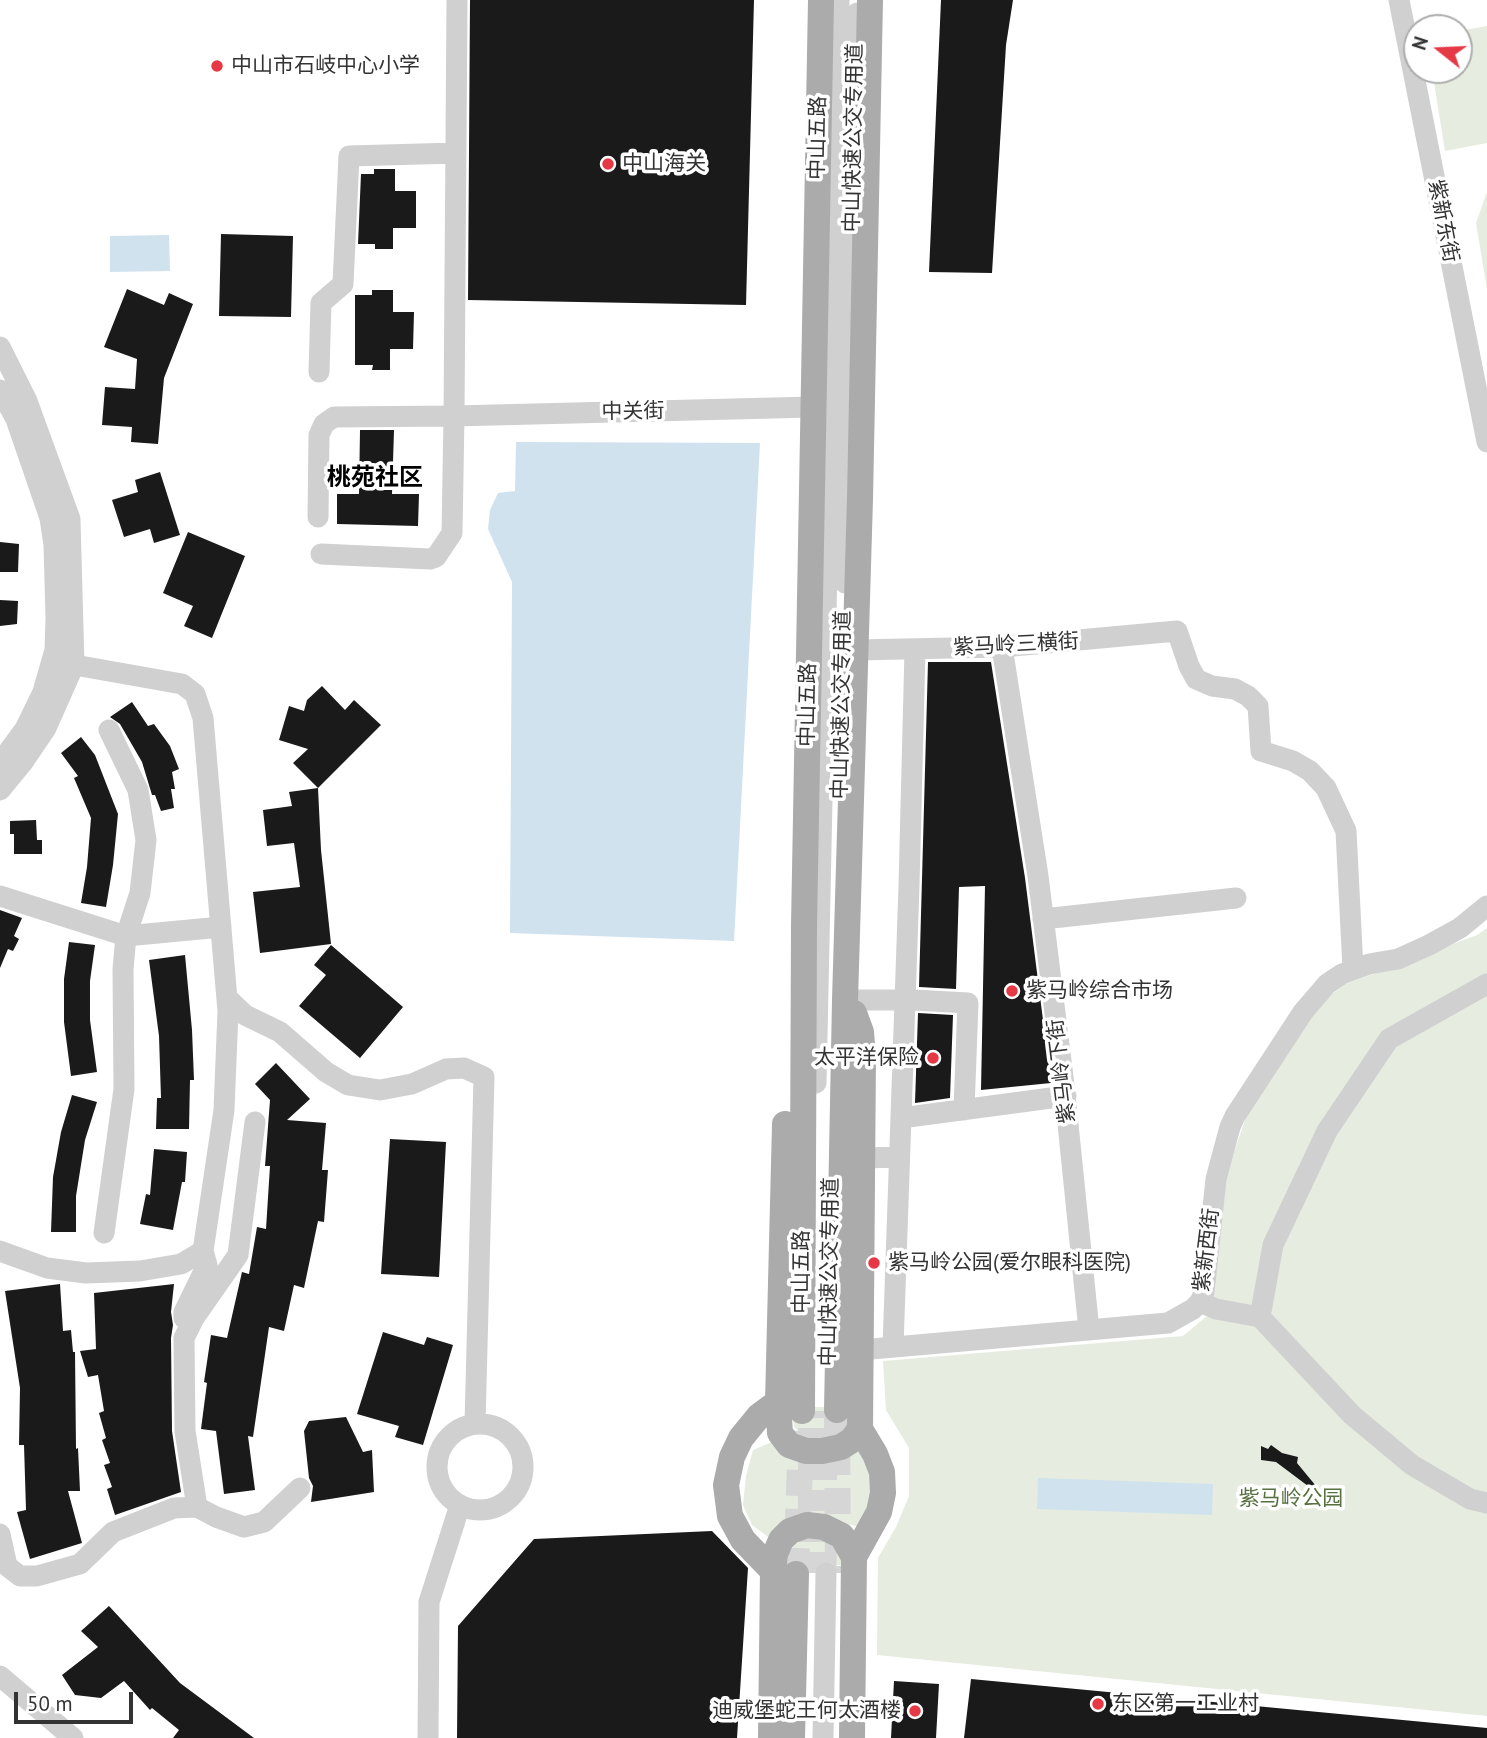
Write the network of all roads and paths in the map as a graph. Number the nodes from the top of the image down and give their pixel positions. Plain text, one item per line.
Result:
1 (457, 0) edge
2 (821, 0) edge
3 (839, 0) edge
4 (857, 0) edge
5 (870, 0) edge
6 (1399, 0) edge
7 (456, 153) junction
8 (0, 347) edge
9 (319, 372) dead end
10 (0, 390) edge
11 (813, 407) junction
12 (454, 416) junction
13 (1487, 442) edge
14 (318, 517) dead end
15 (321, 554) dead end
16 (1002, 647) junction
17 (855, 650) junction
18 (915, 650) junction
19 (52, 661) junction
20 (74, 665) junction
21 (108, 730) dead end
22 (0, 763) edge
23 (0, 790) edge
24 (0, 896) edge
25 (1236, 898) dead end
26 (1487, 906) edge
27 (1043, 919) junction
28 (221, 927) junction
29 (126, 936) junction
30 (1347, 971) junction
31 (1487, 984) edge
32 (226, 998) junction
33 (845, 1000) junction
34 (1066, 1096) junction
35 (964, 1110) junction
36 (901, 1118) junction
37 (255, 1122) dead end
38 (899, 1157) junction
39 (863, 1158) junction
40 (104, 1233) dead end
41 (0, 1251) edge
42 (203, 1251) junction
43 (1200, 1302) junction
44 (1260, 1317) junction
45 (1089, 1330) junction
46 (184, 1338) junction
47 (892, 1347) junction
48 (860, 1350) junction
49 (810, 1409) junction
50 (475, 1424) junction
51 (860, 1429) junction
52 (300, 1488) dead end
53 (1487, 1503) edge
54 (460, 1505) junction
55 (197, 1507) junction
56 (0, 1534) edge
57 (816, 1570) junction
58 (0, 1676) edge
59 (73, 1738) edge
60 (428, 1738) edge
61 (771, 1738) edge
62 (792, 1738) edge
63 (805, 1738) edge
64 (823, 1738) edge
65 (835, 1738) edge
66 (852, 1738) edge

1 - 7 street
2 - 11 main road, 中山五路
3 - 49 street, 中山快速公交专用道
4 - 49 street, 中山快速公交专用道
5 - 17 main road, 中山五路
6 - 13 street, 紫新东街
7 - 9 street
7 - 12 street
8 - 20 street
10 - 19 street
11 - 12 street, 中关街
11 - 49 main road, 中山五路
12 - 14 street, 中关街
12 - 15 street
16 - 18 street, 紫马岭三横街
16 - 27 street, 紫马岭下街
16 - 30 street, 紫马岭三横街
17 - 18 street, 紫马岭三横街
17 - 33 main road, 中山五路
18 - 36 street
19 - 20 street
19 - 22 street
20 - 23 street
20 - 28 street
21 - 29 street
24 - 29 street
25 - 27 street
26 - 30 street
27 - 34 street, 紫马岭下街
28 - 29 street
28 - 32 street
29 - 40 street
30 - 43 street, 紫新西街
31 - 44 street
32 - 42 street
32 - 50 street
33 - 35 street
33 - 39 main road, 中山五路
33 - 49 main road, 中山五路
34 - 35 street
34 - 45 street, 紫马岭下街
35 - 36 street
36 - 38 street
37 - 46 street
38 - 39 street
38 - 47 street
39 - 48 main road, 中山五路
41 - 42 street
42 - 46 street
43 - 44 street
43 - 45 street, 紫新西街
44 - 53 street
45 - 47 street, 紫新西街
46 - 55 street
47 - 48 street, 紫新西街
48 - 51 main road, 中山五路
49 - 51 main road
49 - 57 main road
50 - 54 street
50 - 54 street
51 - 57 main road, 中山五路
52 - 55 street
54 - 60 street
55 - 56 street
57 - 61 main road, 中山五路
57 - 62 main road, 中山五路
57 - 63 street
57 - 64 street
57 - 65 main road, 中山五路
57 - 66 main road, 中山五路
58 - 59 street

